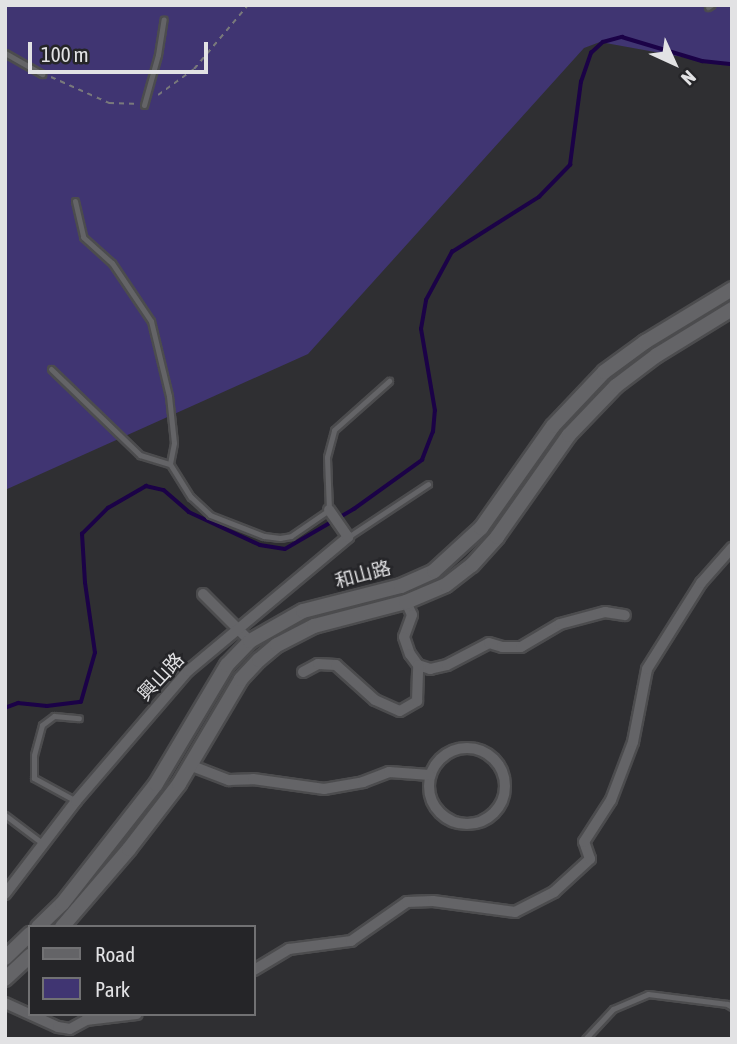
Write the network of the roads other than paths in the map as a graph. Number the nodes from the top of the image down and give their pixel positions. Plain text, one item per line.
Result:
1 (164, 19) dead end
2 (5, 53) edge
3 (42, 74) road end
4 (144, 104) road end
5 (75, 201) dead end
6 (732, 289) edge
7 (732, 309) edge
8 (51, 369) dead end
9 (389, 381) dead end
10 (170, 464) junction
11 (428, 484) dead end
12 (329, 510) junction
13 (348, 537) junction
14 (732, 548) edge
15 (203, 594) dead end
16 (407, 602) junction
17 (625, 615) dead end
18 (238, 629) junction
19 (250, 641) junction
20 (418, 665) junction
21 (303, 673) dead end
22 (79, 718) dead end
23 (192, 766) junction
24 (430, 775) junction
25 (76, 801) junction
26 (5, 815) edge
27 (45, 845) junction
28 (5, 894) edge
29 (40, 925) edge
30 (64, 925) edge
31 (28, 936) edge
32 (5, 958) edge
33 (28, 958) edge
34 (256, 969) edge
35 (5, 979) edge
36 (5, 1003) edge
37 (732, 1007) edge
38 (28, 1013) edge
39 (34, 1016) edge
40 (120, 1016) edge
41 (69, 1034) edge
42 (585, 1039) edge

1 - 4 lane
2 - 3 lane
5 - 10 lane
6 - 19 main road, 和山路
7 - 16 main road, 和山路
8 - 10 lane
9 - 12 lane
10 - 12 lane
11 - 13 lane
12 - 13 street
13 - 18 street, 興山路
14 - 34 street
15 - 18 street
16 - 20 street
16 - 23 main road, 和山路
17 - 20 street
18 - 19 street
18 - 25 street, 興山路
19 - 29 main road, 和山路
20 - 21 street
22 - 25 lane
23 - 24 street
23 - 30 main road, 和山路
24 - 24 street
25 - 27 street, 興山路
26 - 27 lane
27 - 28 street, 興山路
31 - 32 main road
33 - 35 main road
36 - 38 street
37 - 42 lane
39 - 41 street
40 - 41 street

